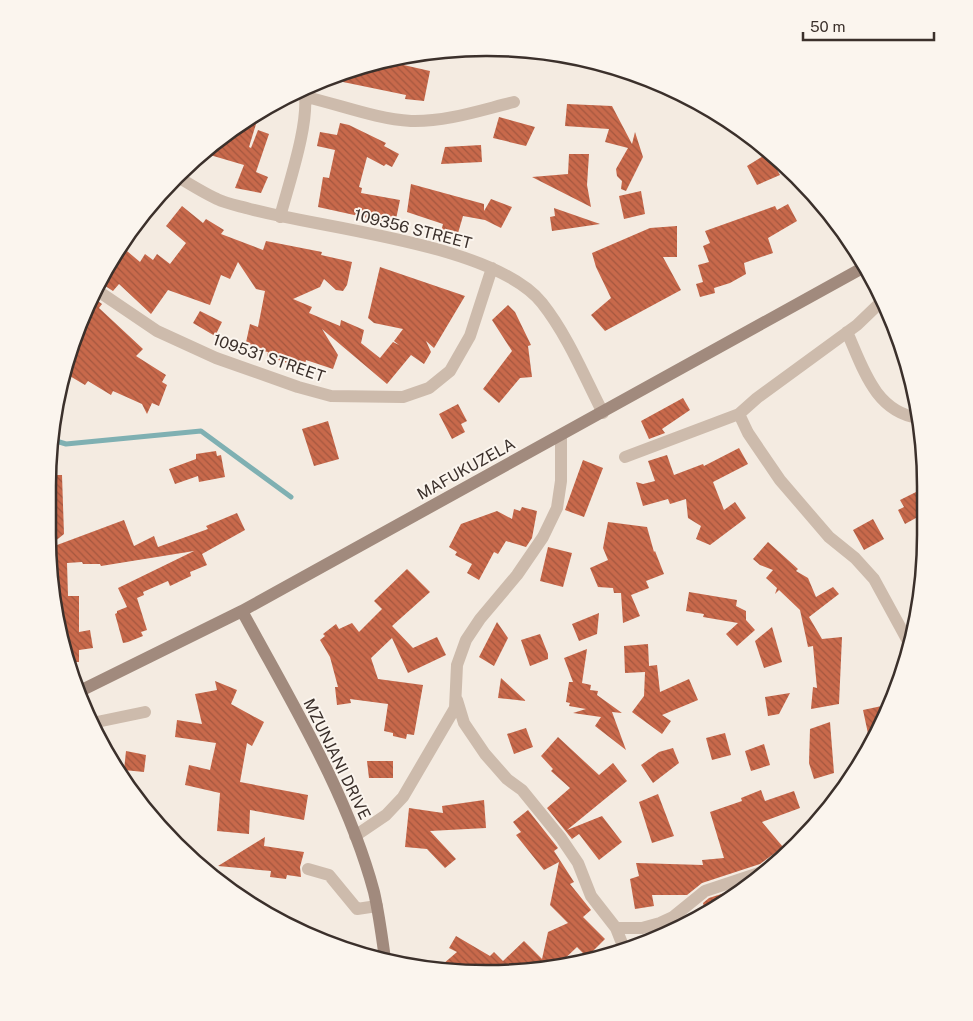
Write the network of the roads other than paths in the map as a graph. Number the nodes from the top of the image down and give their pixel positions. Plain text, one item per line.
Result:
1 (310, 95) edge
2 (304, 97) edge
3 (514, 102) dead end
4 (184, 180) edge
5 (280, 216) junction
6 (492, 268) junction
7 (858, 270) edge
8 (102, 295) edge
9 (877, 306) edge
10 (848, 332) junction
11 (603, 413) junction
12 (739, 414) junction
13 (910, 416) edge
14 (561, 436) junction
15 (625, 457) dead end
16 (242, 612) junction
17 (904, 635) edge
18 (85, 689) edge
19 (456, 696) junction
20 (145, 712) dead end
21 (100, 722) edge
22 (355, 836) junction
23 (308, 870) dead end
24 (746, 877) edge
25 (377, 906) junction
26 (616, 928) junction
27 (627, 941) edge
28 (622, 943) edge
29 (384, 952) edge

1 - 3 street
2 - 5 street
4 - 5 street, 109356 STREET
5 - 6 street, 109356 STREET
6 - 8 street, 109531 STREET
6 - 11 street, 109356 STREET
7 - 11 main road, MAFUKUZELA
9 - 10 street
10 - 12 street
10 - 13 street
11 - 14 main road, MAFUKUZELA
12 - 15 street
12 - 17 street
14 - 16 main road, MAFUKUZELA
14 - 19 street
16 - 18 main road, MAFUKUZELA
16 - 22 main road, MZUNJANI DRIVE
19 - 22 street
19 - 26 street
20 - 21 street
22 - 25 main road, MZUNJANI DRIVE
23 - 25 street
24 - 26 street
25 - 29 main road, MZUNJANI DRIVE
26 - 27 street
26 - 28 street

